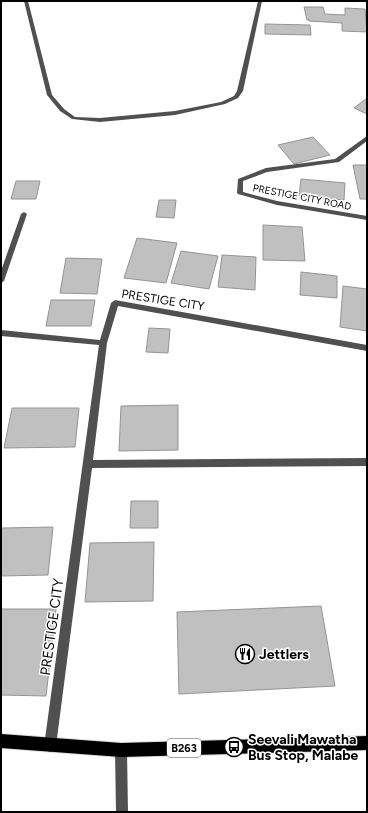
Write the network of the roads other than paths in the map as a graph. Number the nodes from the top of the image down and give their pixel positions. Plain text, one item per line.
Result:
1 (26, 1) edge
2 (260, 1) edge
3 (367, 138) edge
4 (24, 214) dead end
5 (367, 218) edge
6 (1, 281) edge
7 (1, 333) edge
8 (103, 343) junction
9 (367, 348) edge
10 (367, 462) edge
11 (88, 464) junction
12 (1, 741) edge
13 (367, 743) edge
14 (50, 746) junction
15 (120, 750) junction
16 (122, 812) edge

1 - 2 street
3 - 5 street, PRESTIGE CITY ROAD
4 - 6 street
7 - 8 street
8 - 9 street, PRESTIGE CITY
8 - 11 street, PRESTIGE CITY
10 - 11 street
11 - 14 street, PRESTIGE CITY
12 - 14 main road, B263
13 - 15 main road, B263
14 - 15 main road, B263
15 - 16 street

